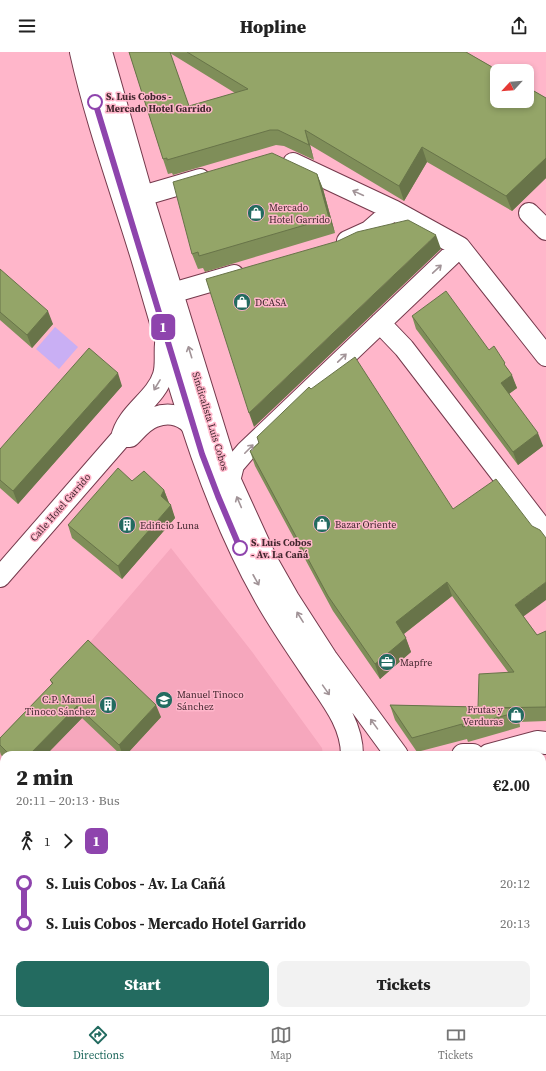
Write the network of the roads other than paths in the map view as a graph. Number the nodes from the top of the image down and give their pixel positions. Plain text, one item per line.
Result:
1 (81, 52) edge
2 (101, 52) edge
3 (279, 156) edge
4 (218, 174) edge
5 (142, 196) junction
6 (393, 210) junction
7 (529, 213) dead end
8 (546, 230) edge
9 (332, 246) edge
10 (460, 247) junction
11 (248, 271) edge
12 (172, 293) junction
13 (380, 323) junction
14 (165, 334) junction
15 (546, 356) edge
16 (194, 429) junction
17 (121, 438) junction
18 (230, 481) junction
19 (546, 533) edge
20 (0, 577) edge
21 (546, 742) edge
22 (352, 751) edge
23 (394, 751) edge
24 (504, 751) edge

1 - 14 main road, Sindicalista Luis Cobos
2 - 5 main road, Sindicalista Luis Cobos
6 -> 3 street
4 - 5 street
5 - 12 main road, Sindicalista Luis Cobos
6 - 9 street
6 - 10 street
7 - 8 street
13 -> 10 street
10 - 15 street
11 - 12 street
18 -> 12 main road, Sindicalista Luis Cobos
18 -> 13 street
13 - 19 street
14 - 16 main road, Sindicalista Luis Cobos
14 -> 17 street, Calle Hotel Garrido
16 - 17 street, Calle Hotel Garrido
16 -> 22 main road, Sindicalista Luis Cobos
17 - 20 street, Calle Hotel Garrido
23 -> 18 main road, Sindicalista Luis Cobos
21 - 24 main road

